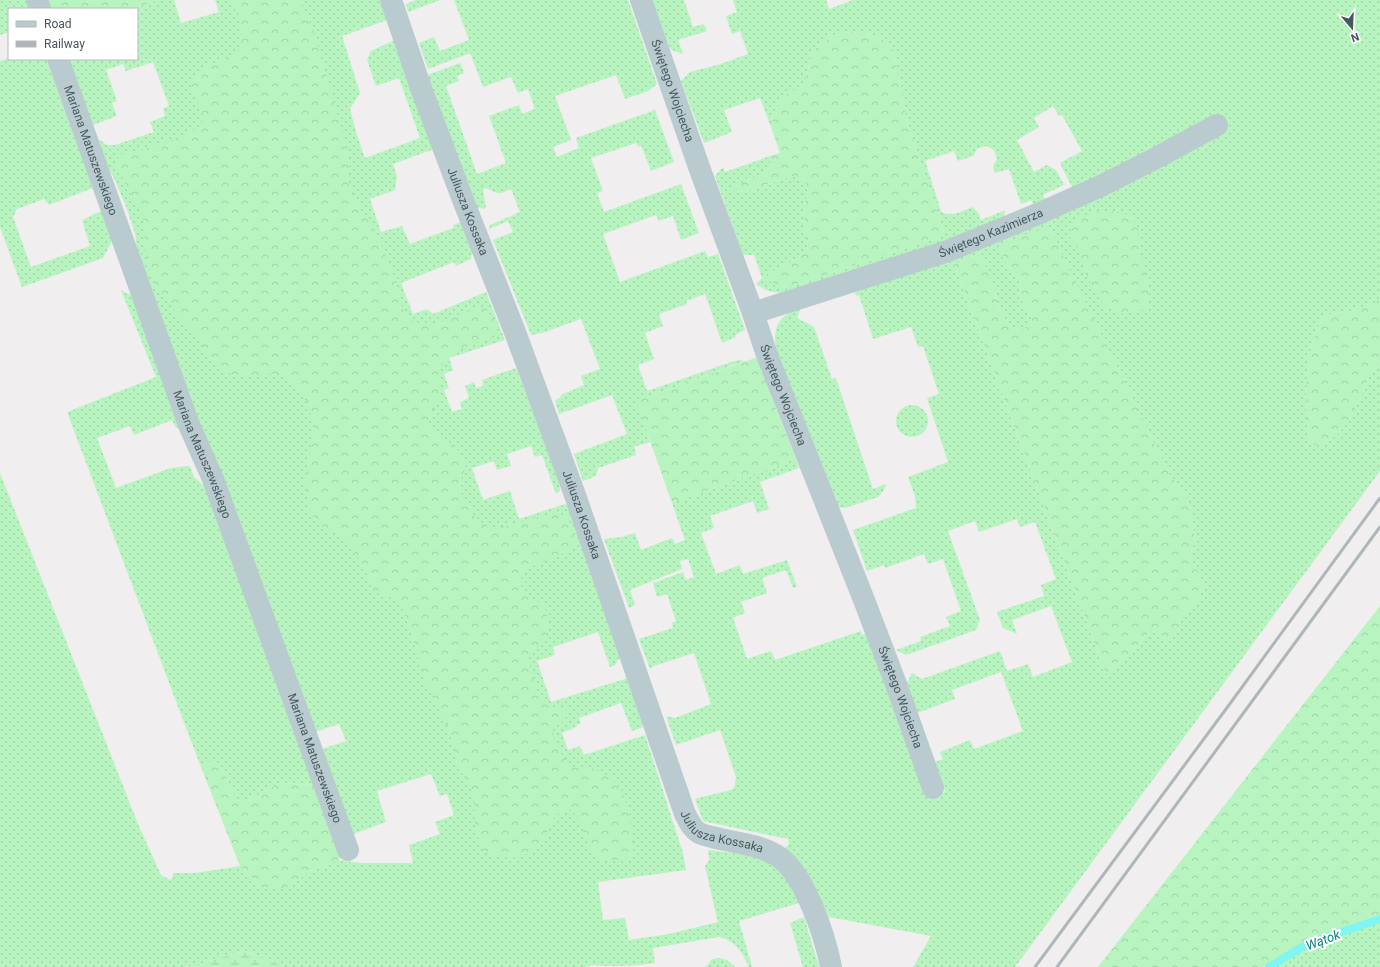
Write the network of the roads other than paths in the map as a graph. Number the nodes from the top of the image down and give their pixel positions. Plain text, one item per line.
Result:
1 (391, 0) edge
2 (641, 0) edge
3 (58, 60) edge
4 (1217, 125) dead end
5 (753, 313) junction
6 (933, 788) dead end
7 (348, 850) dead end
8 (831, 967) edge

1 - 8 street, Juliusza Kossaka
2 - 5 street, Świętego Wojciecha
3 - 7 street, Mariana Matuszewskiego
4 - 5 street, Świętego Kazimierza
5 - 6 street, Świętego Wojciecha

